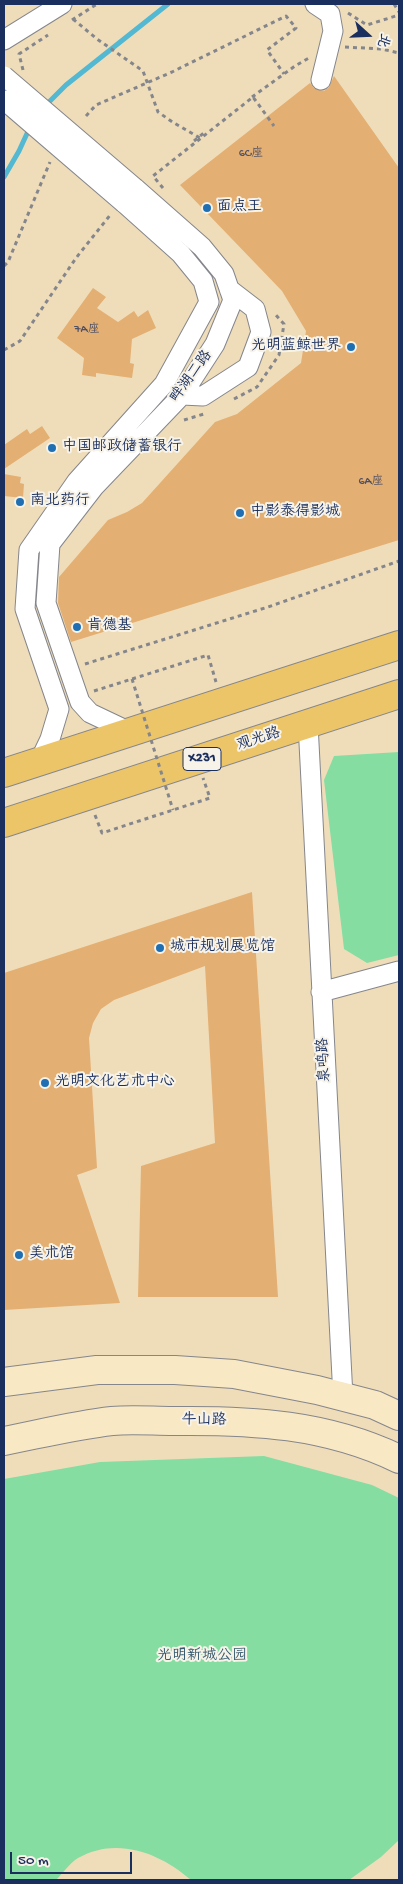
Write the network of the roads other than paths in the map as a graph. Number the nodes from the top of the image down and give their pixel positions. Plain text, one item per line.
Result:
1 (62, 4) edge
2 (315, 4) edge
3 (4, 40) edge
4 (4, 76) edge
5 (321, 80) dead end
6 (4, 100) edge
7 (229, 289) junction
8 (182, 395) junction
9 (399, 645) edge
10 (399, 694) edge
11 (308, 724) junction
12 (130, 732) junction
13 (39, 762) junction
14 (4, 774) edge
15 (4, 823) edge
16 (399, 971) edge
17 (322, 992) junction
18 (4, 1382) edge
19 (342, 1397) junction
20 (399, 1416) edge
21 (4, 1441) edge
22 (399, 1459) edge

1 - 3 street
2 - 5 street
4 - 7 street, 畔湖二路, bridge
6 - 13 street, 畔湖二路, bridge
7 - 8 street, 畔湖二路
7 - 8 street
8 - 12 street, 畔湖二路
9 - 12 main road
10 - 11 main road, 观光路 / X231
11 - 15 main road, 观光路 / X231
11 - 17 street, 泉鸣路
12 - 13 main road
13 - 14 main road
16 - 17 street
17 - 19 street, 泉鸣路
18 - 19 street
19 - 20 street
21 - 22 street, 牛山路

